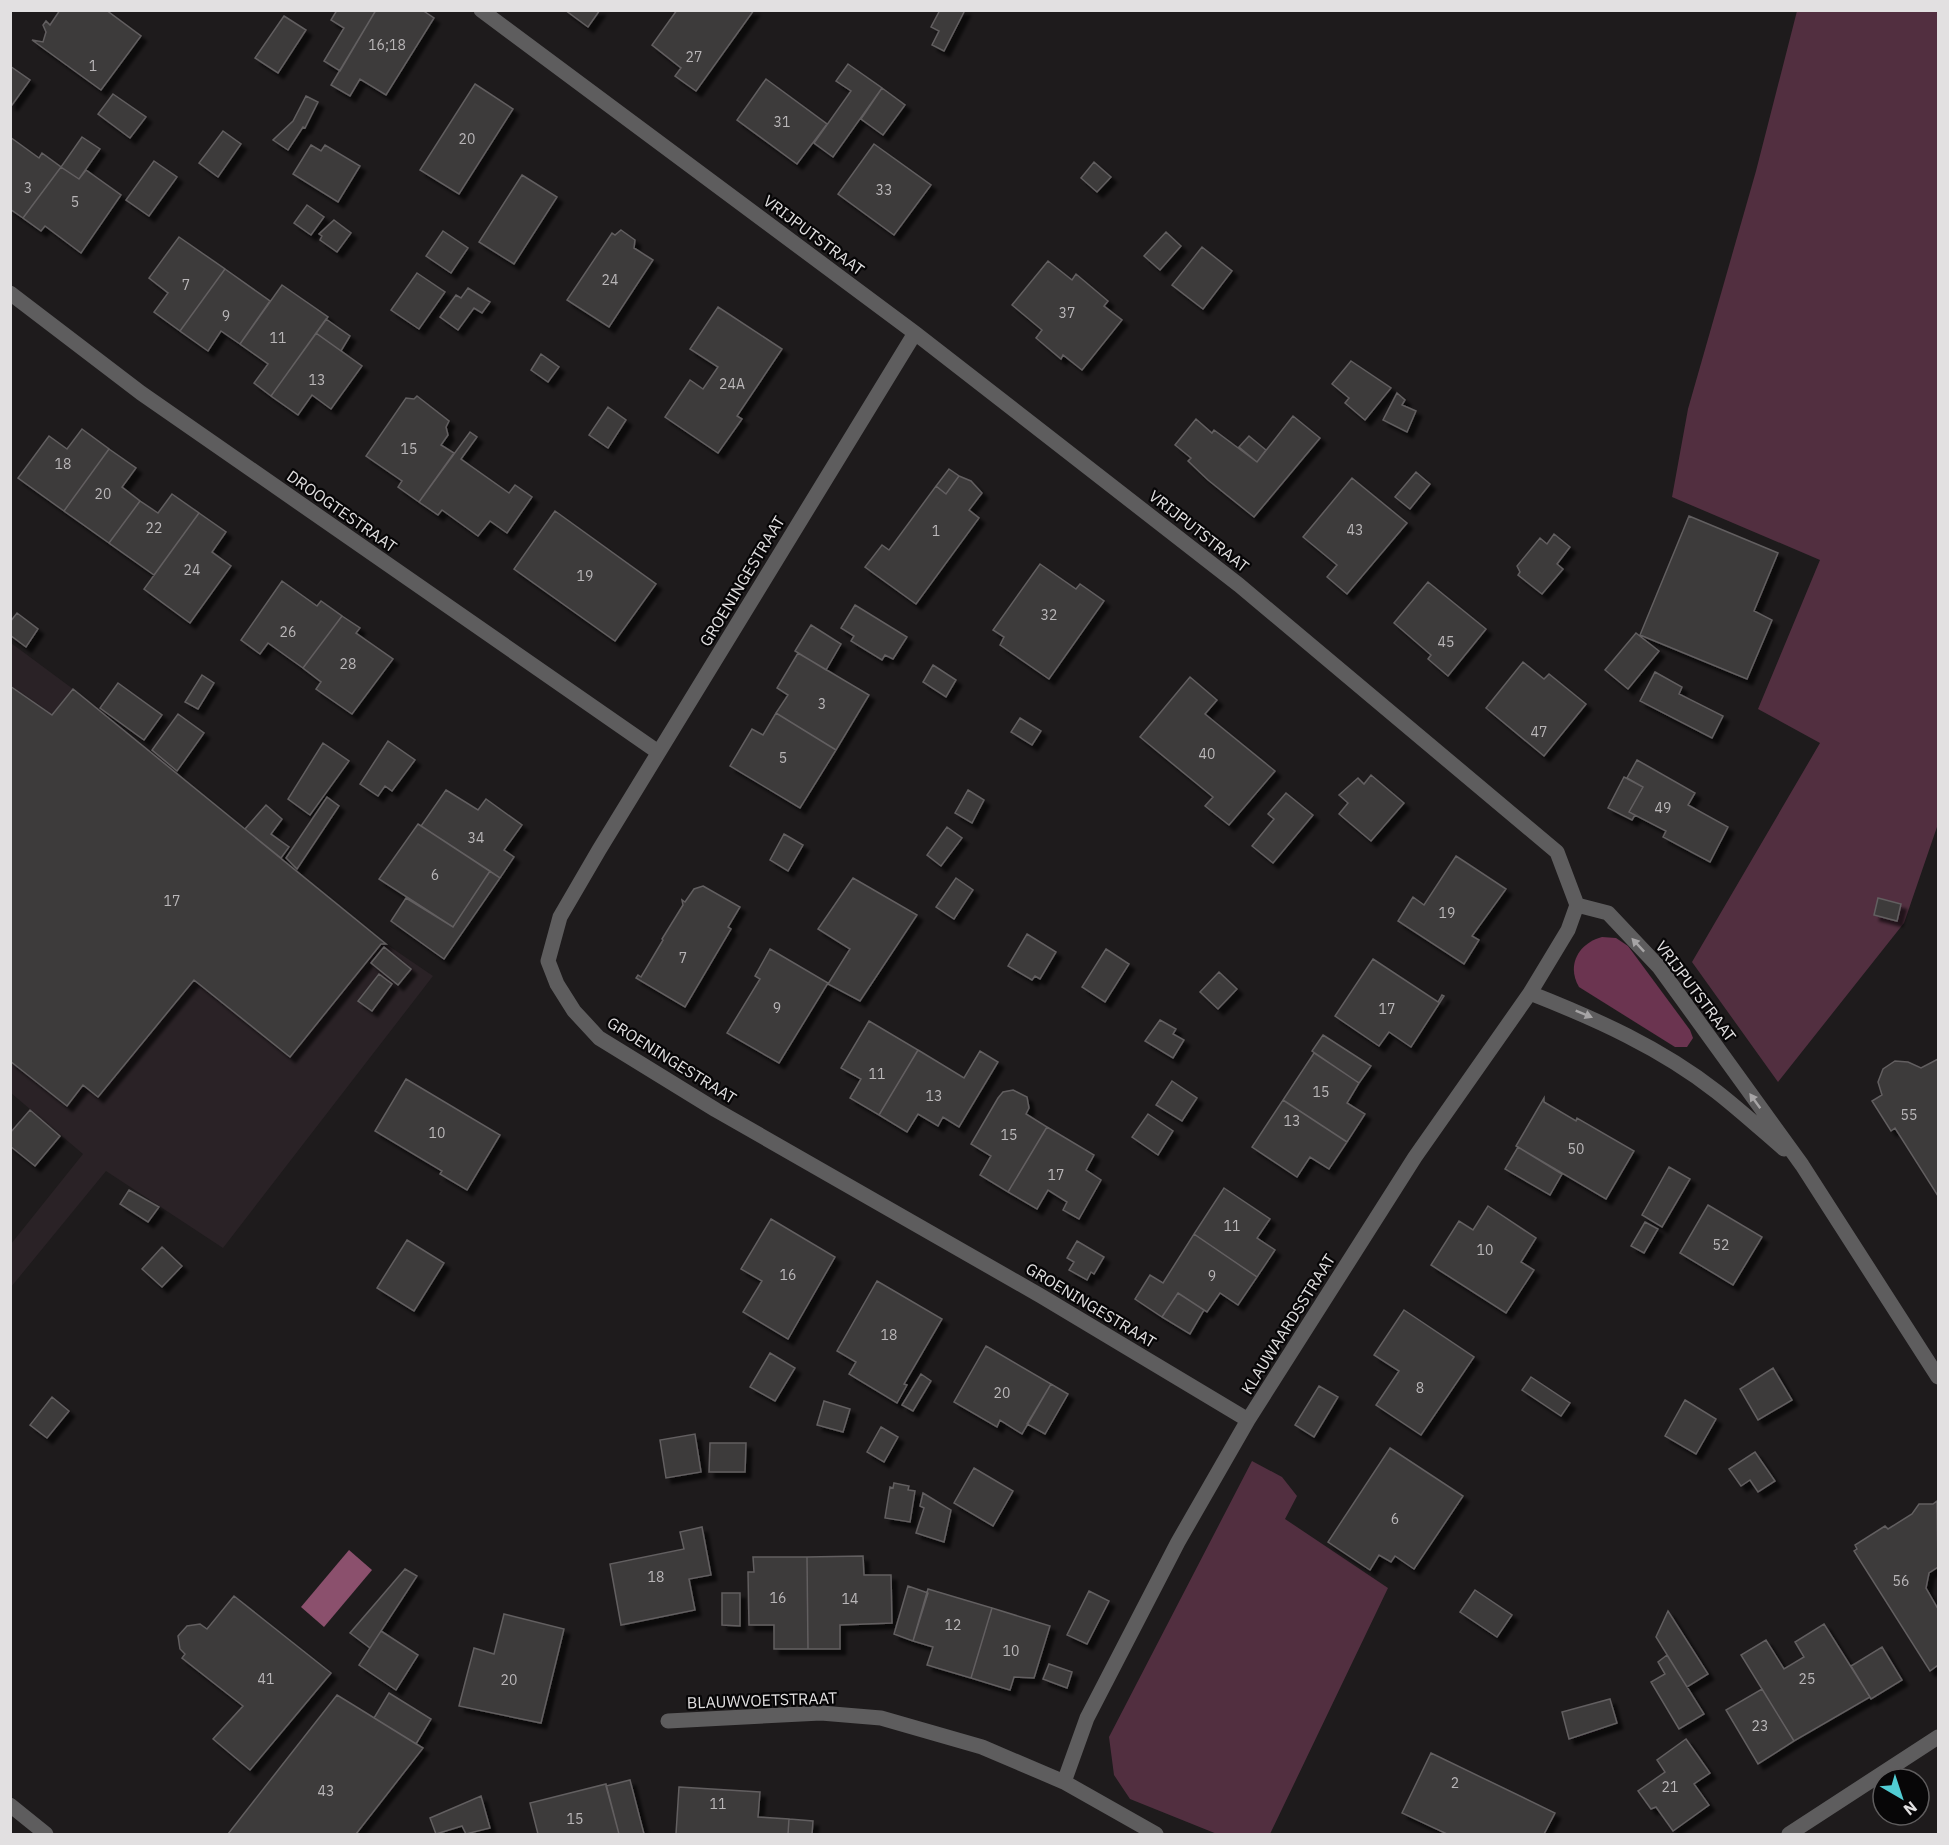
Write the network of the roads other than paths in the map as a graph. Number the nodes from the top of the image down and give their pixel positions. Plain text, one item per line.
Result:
1 (481, 10) edge
2 (10, 292) edge
3 (915, 333) junction
4 (658, 752) junction
5 (1577, 905) junction
6 (1530, 993) junction
7 (1802, 1165) junction
8 (1938, 1377) edge
9 (1248, 1420) junction
10 (668, 1721) dead end
11 (1938, 1737) edge
12 (1064, 1782) junction
13 (10, 1805) edge
14 (46, 1834) edge
15 (1156, 1834) edge
16 (1789, 1834) edge

1 - 3 street, VRIJPUTSTRAAT
2 - 4 street, DROOGTESTRAAT
3 - 4 street, GROENINGESTRAAT
3 - 5 street, VRIJPUTSTRAAT
4 - 9 street, GROENINGESTRAAT
5 - 6 street, KLAUWAARDSSTRAAT
7 -> 5 street, VRIJPUTSTRAAT
6 -> 7 street, VRIJPUTSTRAAT
6 - 9 street, KLAUWAARDSSTRAAT
7 - 8 street, VRIJPUTSTRAAT
9 - 12 street, KLAUWAARDSSTRAAT
10 - 12 street, BLAUWVOETSTRAAT
11 - 16 street
12 - 15 street, BLAUWVOETSTRAAT
13 - 14 street

